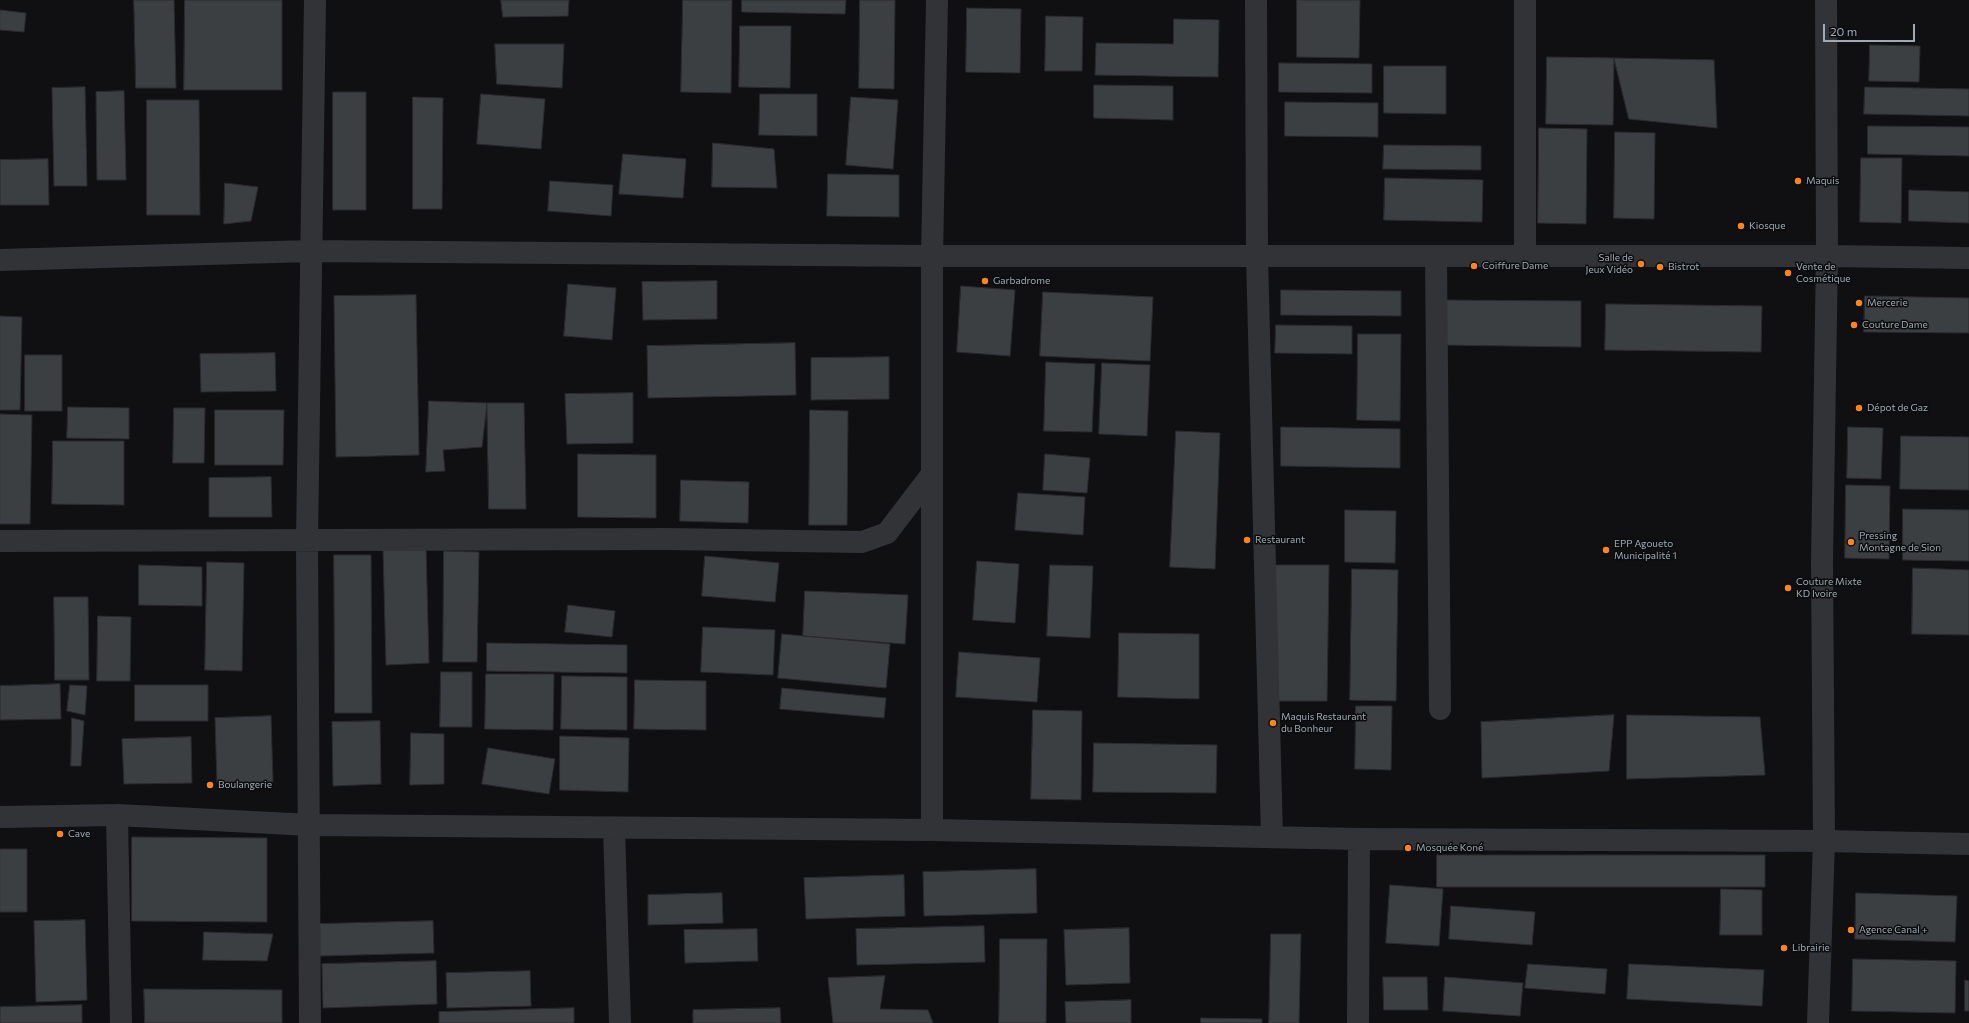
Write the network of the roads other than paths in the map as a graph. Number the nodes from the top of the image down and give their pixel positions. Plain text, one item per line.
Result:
1 (315, 0) edge
2 (937, 0) edge
3 (1256, 0) edge
4 (1525, 0) edge
5 (1826, 0) edge
6 (310, 251) junction
7 (932, 256) junction
8 (1257, 256) junction
9 (1436, 256) junction
10 (1525, 256) junction
11 (1827, 256) junction
12 (1969, 258) edge
13 (0, 260) edge
14 (932, 474) junction
15 (0, 541) edge
16 (307, 541) junction
17 (1440, 709) dead end
18 (117, 815) junction
19 (0, 817) edge
20 (310, 825) junction
21 (614, 828) junction
22 (932, 830) junction
23 (1272, 837) junction
24 (1359, 839) junction
25 (1824, 841) junction
26 (1969, 844) edge
27 (121, 1023) edge
28 (310, 1023) edge
29 (620, 1023) edge
30 (1358, 1023) edge
31 (1818, 1023) edge

1 - 6 street
2 - 7 street
3 - 8 street
4 - 10 street
5 - 11 street
6 - 7 street
6 - 13 street
6 - 16 street
7 - 8 street
7 - 14 street
8 - 9 street
8 - 23 street
9 - 10 street
9 - 17 street
10 - 11 street
11 - 12 street
11 - 25 street
14 - 16 street
14 - 22 street
15 - 16 street
16 - 20 street
18 - 19 street
18 - 20 street
18 - 27 street
20 - 21 street
20 - 28 street
21 - 22 street
21 - 29 street
22 - 23 street
23 - 24 street
24 - 25 street
24 - 30 street
25 - 26 street
25 - 31 street

